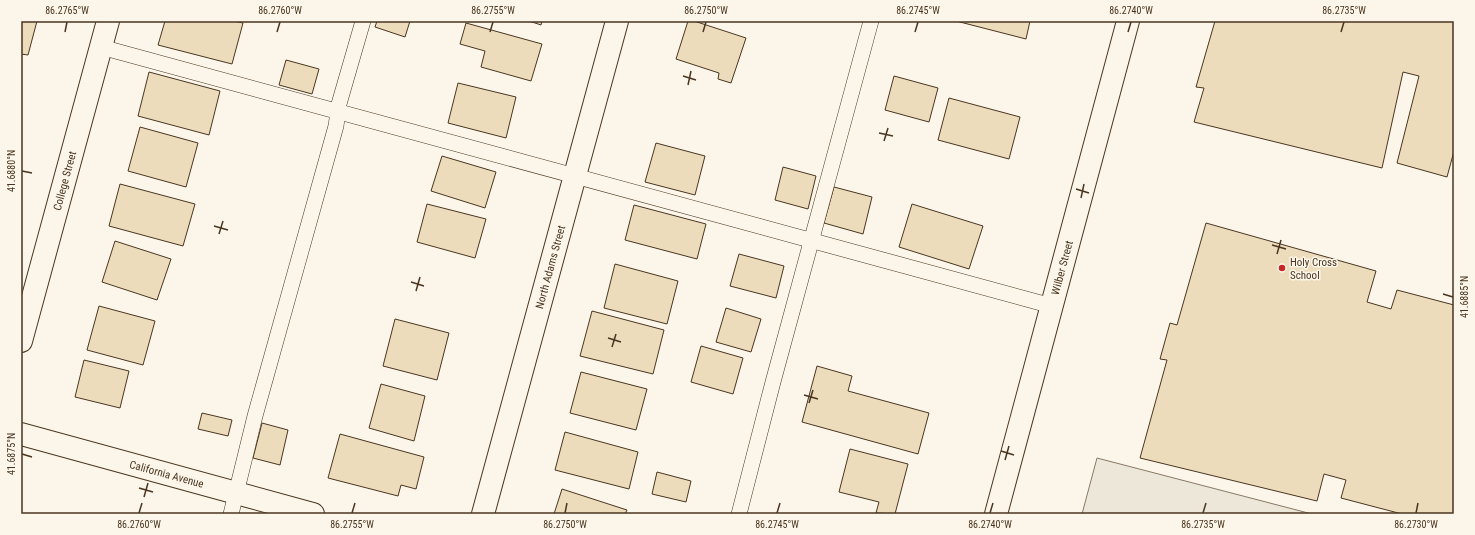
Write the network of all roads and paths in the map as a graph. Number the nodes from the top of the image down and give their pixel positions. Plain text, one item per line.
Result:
1 (108, 21) edge
2 (362, 21) edge
3 (617, 21) edge
4 (871, 21) edge
5 (1128, 21) edge
6 (101, 47) junction
7 (338, 112) junction
8 (576, 177) junction
9 (812, 240) junction
10 (1052, 306) junction
11 (21, 341) edge
12 (21, 434) edge
13 (237, 493) junction
14 (231, 514) edge
15 (313, 514) edge
16 (483, 514) edge
17 (739, 514) edge
18 (996, 514) edge

1 - 6 street, College Street
2 - 7 lane
3 - 8 street, North Adams Street
4 - 9 lane
5 - 10 street, Wilber Street
6 - 7 lane
6 - 11 street, College Street
7 - 8 lane
7 - 13 lane
8 - 9 lane
8 - 16 street, North Adams Street
9 - 10 lane
9 - 17 lane
10 - 18 street, Wilber Street
12 - 13 street, California Avenue
13 - 14 lane
13 - 15 street, California Avenue

